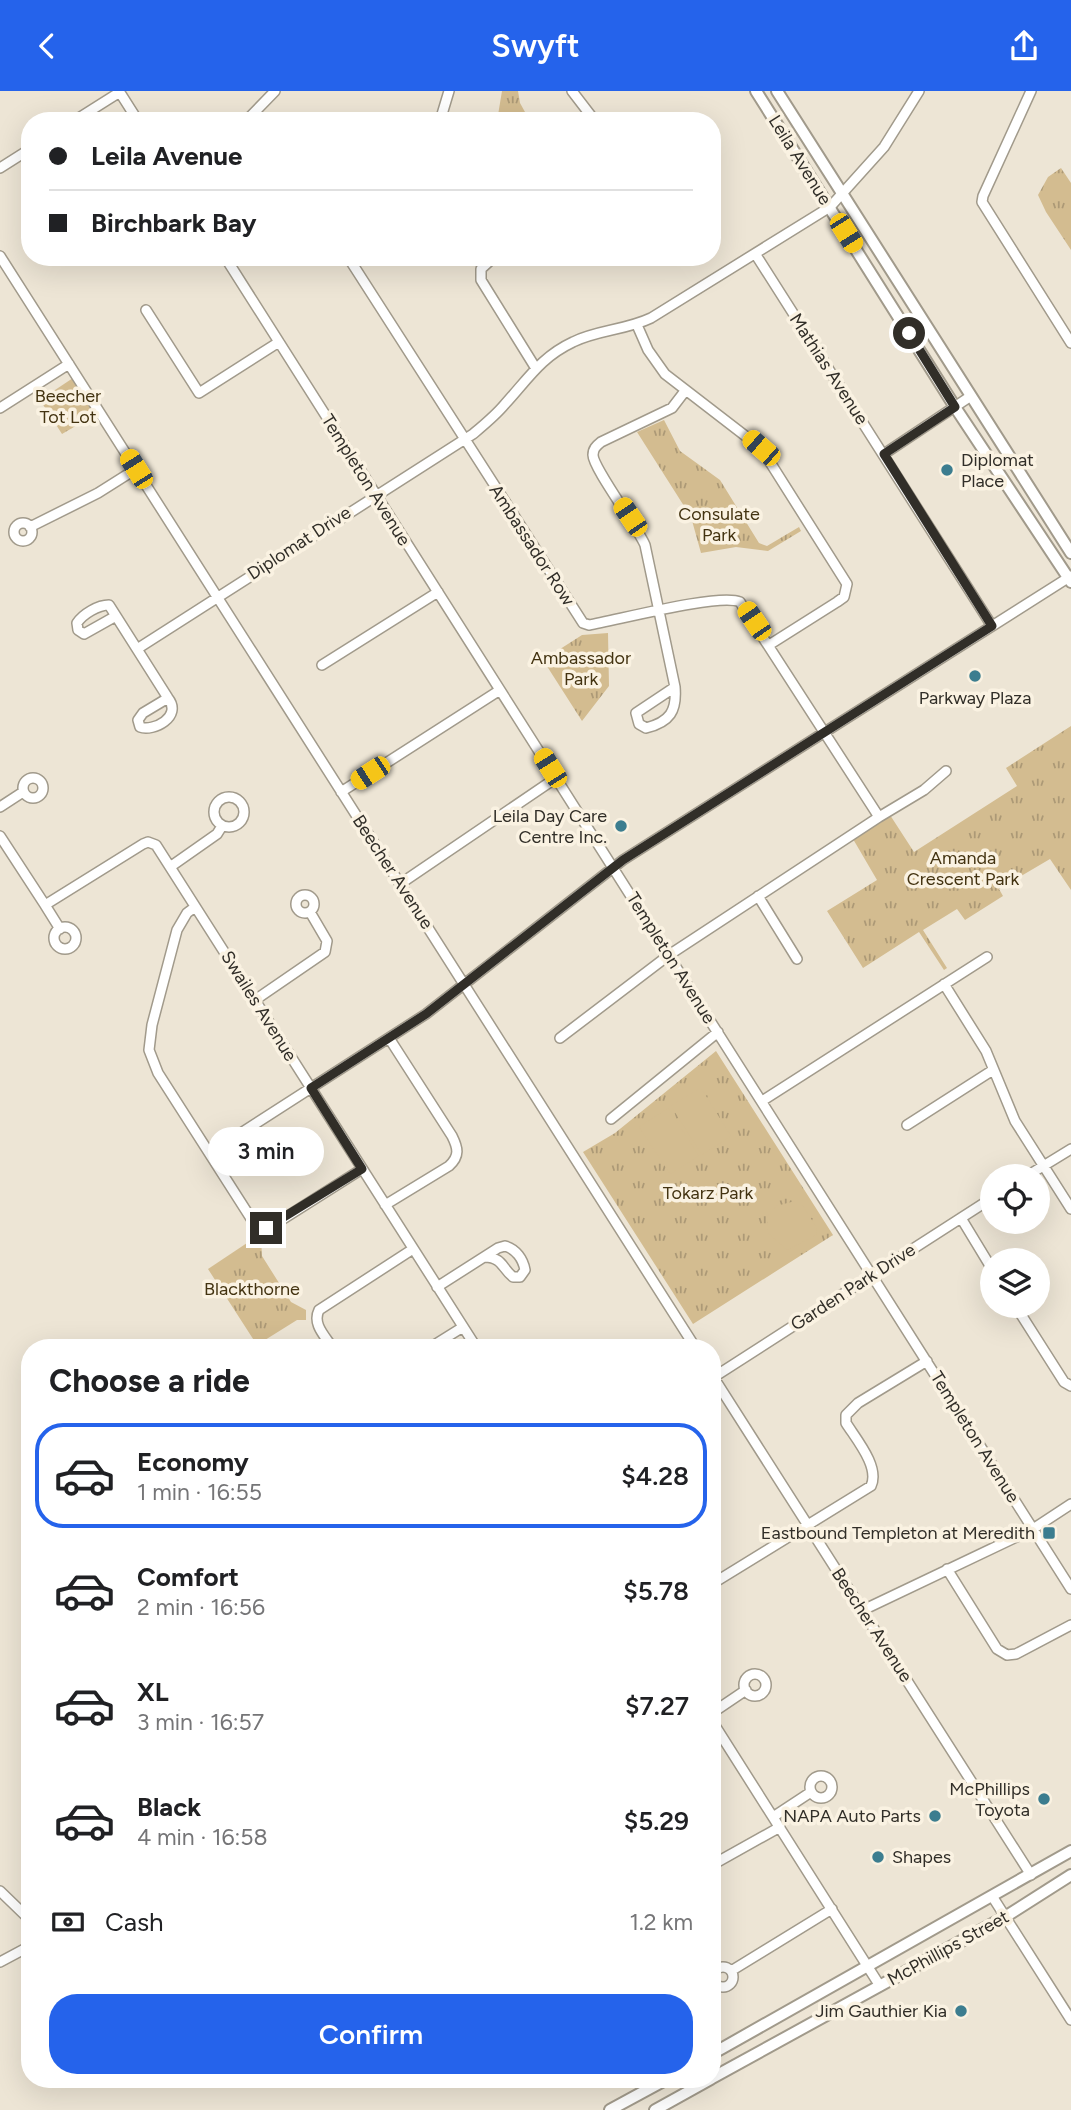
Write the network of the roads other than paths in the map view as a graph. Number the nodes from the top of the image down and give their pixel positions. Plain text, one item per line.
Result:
1 (120, 91) edge
2 (275, 91) edge
3 (449, 91) edge
4 (572, 91) edge
5 (756, 91) edge
6 (777, 91) edge
7 (1031, 91) edge
8 (914, 94) edge
9 (88, 112) edge
10 (133, 112) edge
11 (257, 112) edge
12 (443, 112) edge
13 (588, 112) edge
14 (21, 155) edge
15 (0, 168) edge
16 (841, 194) junction
17 (830, 207) junction
18 (755, 255) junction
19 (0, 256) edge
20 (231, 266) edge
21 (354, 266) edge
22 (483, 266) edge
23 (146, 310) dead end
24 (637, 325) junction
25 (279, 342) junction
26 (1071, 344) edge
27 (69, 364) junction
28 (535, 367) junction
29 (685, 391) junction
30 (971, 396) junction
31 (955, 407) junction
32 (0, 408) edge
33 (464, 440) junction
34 (884, 454) junction
35 (136, 469) junction
36 (376, 494) junction
37 (30, 527) dead end
38 (1071, 553) edge
39 (1070, 579) edge
40 (438, 592) junction
41 (217, 596) junction
42 (659, 610) junction
43 (116, 616) dead end
44 (992, 626) junction
45 (769, 645) junction
46 (137, 649) junction
47 (322, 665) dead end
48 (675, 687) junction
49 (500, 690) junction
50 (168, 698) dead end
51 (825, 732) junction
52 (946, 771) dead end
53 (556, 778) junction
54 (23, 792) dead end
55 (341, 792) junction
56 (0, 807) edge
57 (879, 817) junction
58 (222, 825) dead end
59 (0, 836) edge
60 (170, 867) junction
61 (613, 867) junction
62 (400, 884) junction
63 (758, 897) junction
64 (45, 905) junction
65 (195, 907) junction
66 (310, 912) dead end
67 (60, 929) dead end
68 (669, 955) junction
69 (987, 957) dead end
70 (797, 959) dead end
71 (944, 984) junction
72 (464, 985) junction
73 (255, 1000) junction
74 (718, 1033) junction
75 (389, 1038) junction
76 (560, 1038) dead end
77 (993, 1070) junction
78 (311, 1088) junction
79 (762, 1101) junction
80 (611, 1119) dead end
81 (907, 1125) dead end
82 (1071, 1149) edge
83 (210, 1153) junction
84 (1042, 1164) edge
85 (1045, 1164) edge
86 (362, 1169) junction
87 (1050, 1176) edge
88 (385, 1205) junction
89 (980, 1206) edge
90 (1071, 1209) edge
91 (961, 1218) junction
92 (413, 1249) junction
93 (980, 1249) edge
94 (485, 1257) dead end
95 (872, 1275) junction
96 (437, 1287) junction
97 (1024, 1318) edge
98 (463, 1328) junction
99 (327, 1339) edge
100 (444, 1339) edge
101 (470, 1339) edge
102 (690, 1339) edge
103 (927, 1361) junction
104 (721, 1371) edge
105 (1071, 1386) edge
106 (721, 1388) edge
107 (1071, 1504) edge
108 (808, 1524) junction
109 (1033, 1529) junction
110 (947, 1569) junction
111 (721, 1578) edge
112 (1071, 1589) edge
113 (863, 1610) junction
114 (1071, 1625) edge
115 (746, 1690) dead end
116 (721, 1707) edge
117 (721, 1735) edge
118 (811, 1791) dead end
119 (773, 1817) junction
120 (780, 1827) junction
121 (1071, 1851) edge
122 (721, 1860) edge
123 (1031, 1875) junction
124 (1071, 1875) edge
125 (0, 1891) edge
126 (992, 1896) junction
127 (832, 1909) junction
128 (21, 1911) edge
129 (1005, 1917) junction
130 (21, 1950) edge
131 (0, 1962) edge
132 (868, 1966) junction
133 (731, 1971) dead end
134 (880, 1986) junction
135 (1071, 2020) edge
136 (721, 2049) edge
137 (721, 2072) edge
138 (650, 2088) edge
139 (693, 2088) edge
140 (610, 2110) edge
141 (655, 2110) edge

1 - 9 street
1 - 10 street
2 - 11 street
3 - 12 street
4 - 13 street
5 - 17 main road, Leila Avenue
6 - 16 main road, Leila Avenue
7 - 26 street
8 - 16 street, Diplomat Drive
14 - 15 street
16 - 17 street, Diplomat Drive
16 - 30 main road, Leila Avenue
17 - 18 street, Diplomat Drive
17 - 31 main road, Leila Avenue
18 - 24 street, Diplomat Drive
18 - 34 street, Mathias Avenue
19 - 27 street, Beecher Avenue
20 - 25 street, Templeton Avenue
21 - 33 street, Ambassador Row
22 - 28 street
23 - 25 street
24 - 28 street, Diplomat Drive
24 - 29 street
25 - 36 street, Templeton Avenue
27 - 32 street
27 - 35 street, Beecher Avenue
28 - 33 street, Diplomat Drive
29 - 42 street
29 - 45 street
30 - 31 street
30 - 38 main road, Leila Avenue
31 - 34 street
31 - 39 main road, Leila Avenue
33 - 36 street, Diplomat Drive
33 - 42 street, Ambassador Row
34 - 44 street, Mathias Avenue
35 - 37 street
35 - 41 street, Beecher Avenue
36 - 40 street, Templeton Avenue
36 - 41 street, Diplomat Drive
39 - 44 street
40 - 47 street
40 - 49 street, Templeton Avenue
41 - 46 street, Diplomat Drive
41 - 55 street, Beecher Avenue
42 - 45 street, Ambassador Row
42 - 48 street
43 - 46 street
44 - 51 street
45 - 51 street, Ambassador Row
46 - 50 street
48 - 48 street
49 - 53 street, Templeton Avenue
49 - 55 street
51 - 57 street, Ambassador Row
51 - 61 street
52 - 57 street
53 - 61 street, Templeton Avenue
53 - 62 street
54 - 56 street
55 - 62 street, Beecher Avenue
57 - 63 street
58 - 60 street
59 - 64 street
60 - 64 street, Swailes Avenue
60 - 65 street, Swailes Avenue
61 - 68 street, Templeton Avenue
61 - 72 street
62 - 72 street, Beecher Avenue
63 - 68 street
63 - 70 street
64 - 67 street
65 - 73 street, Swailes Avenue
65 - 83 street
66 - 73 street
68 - 74 street, Templeton Avenue
68 - 76 street
69 - 71 street
71 - 77 street
71 - 79 street
72 - 75 street
72 - 102 street, Beecher Avenue
73 - 78 street, Swailes Avenue
74 - 79 street, Templeton Avenue
74 - 80 street
75 - 78 street
75 - 88 street
77 - 81 street
77 - 84 street
78 - 83 street
78 - 86 street, Swailes Avenue
79 - 95 street, Templeton Avenue
82 - 85 street
83 - 86 street
86 - 88 street, Swailes Avenue
87 - 90 street
88 - 92 street, Swailes Avenue
89 - 91 street, Garden Park Drive
91 - 93 street
91 - 95 street, Garden Park Drive
92 - 96 street, Swailes Avenue
92 - 99 street
94 - 96 street
95 - 103 street, Templeton Avenue
95 - 104 street, Garden Park Drive
96 - 98 street, Swailes Avenue
97 - 105 street
98 - 100 street
98 - 101 street, Swailes Avenue
103 - 108 street
103 - 109 street, Templeton Avenue
106 - 108 street, Beecher Avenue
107 - 109 street
108 - 111 street
108 - 113 street, Beecher Avenue
109 - 110 street
109 - 112 street, Templeton Avenue
110 - 113 street
110 - 114 street
113 - 123 street, Beecher Avenue
115 - 116 street
117 - 119 street
118 - 119 street
119 - 120 street
120 - 122 street
120 - 127 street
121 - 123 main road, McPhillips Street
123 - 126 main road, McPhillips Street
124 - 129 main road, McPhillips Street
125 - 128 street
126 - 129 street
126 - 132 main road, McPhillips Street
127 - 132 street
127 - 133 street
129 - 134 main road, McPhillips Street
129 - 135 street
130 - 131 street
132 - 134 street
132 - 136 main road, McPhillips Street
134 - 137 main road, McPhillips Street
138 - 140 main road
139 - 141 main road, McPhillips Street

